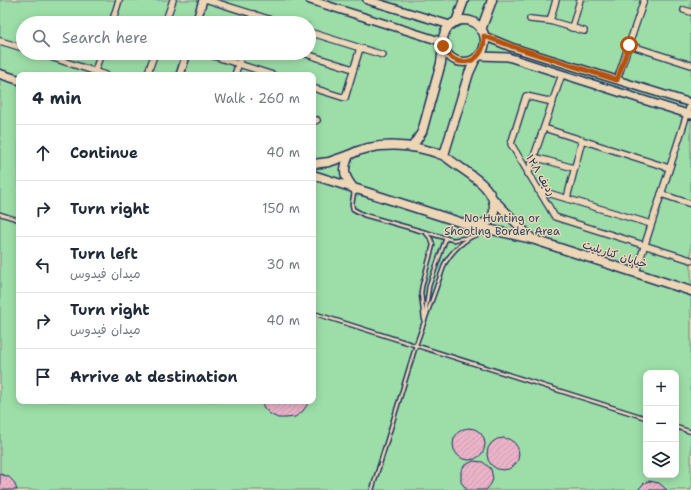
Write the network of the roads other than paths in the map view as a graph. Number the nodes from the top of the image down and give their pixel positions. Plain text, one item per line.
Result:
1 (119, 0) edge
2 (173, 0) edge
3 (203, 0) edge
4 (208, 0) edge
5 (310, 0) edge
6 (367, 0) edge
7 (464, 0) edge
8 (492, 0) edge
9 (556, 0) edge
10 (580, 0) edge
11 (644, 0) edge
12 (684, 10) dead end
13 (691, 12) edge
14 (254, 14) joint
15 (114, 16) edge
16 (167, 16) edge
17 (198, 16) edge
18 (260, 16) edge
19 (530, 19) dead end
20 (550, 21) junction
21 (453, 24) junction
22 (572, 28) junction
23 (584, 31) dead end
24 (483, 33) junction
25 (316, 34) edge
26 (0, 41) edge
27 (443, 44) junction
28 (629, 45) junction
29 (16, 46) edge
30 (360, 48) junction
31 (383, 55) dead end
32 (316, 57) edge
33 (477, 57) junction
34 (60, 60) edge
35 (99, 60) edge
36 (152, 60) edge
37 (185, 60) edge
38 (226, 60) edge
39 (240, 60) edge
40 (239, 64) junction
41 (691, 65) edge
42 (353, 69) junction
43 (95, 72) joint
44 (148, 72) edge
45 (181, 72) edge
46 (236, 72) edge
47 (264, 72) edge
48 (0, 74) edge
49 (562, 74) junction
50 (16, 79) edge
51 (617, 80) junction
52 (316, 89) edge
53 (553, 102) junction
54 (691, 103) edge
55 (689, 114) edge
56 (544, 128) junction
57 (582, 140) junction
58 (412, 147) junction
59 (349, 155) junction
60 (444, 155) junction
61 (534, 157) junction
62 (316, 164) edge
63 (574, 168) junction
64 (669, 168) junction
65 (528, 174) junction
66 (316, 176) edge
67 (355, 190) junction
68 (538, 190) junction
69 (660, 194) junction
70 (566, 198) junction
71 (494, 200) junction
72 (691, 204) edge
73 (0, 214) edge
74 (16, 219) edge
75 (651, 224) junction
76 (472, 226) junction
77 (491, 229) junction
78 (426, 233) junction
79 (471, 237) junction
80 (446, 238) junction
81 (532, 239) junction
82 (644, 245) junction
83 (691, 260) edge
84 (636, 272) junction
85 (691, 291) edge
86 (316, 314) edge
87 (424, 322) junction
88 (416, 345) junction
89 (643, 417) edge
90 (679, 428) edge
91 (691, 432) edge
92 (372, 490) edge

1 - 15 street
2 - 16 street
3 - 17 street
4 - 14 street
5 - 27 street
6 - 21 street
7 - 21 main road
8 - 24 main road
9 - 20 street
10 - 22 street
11 - 28 street
12 - 13 street
14 - 18 street
19 - 20 street
20 - 22 street
21 - 24 main road
21 - 27 main road
22 - 23 street
24 - 33 main road
24 - 51 street
25 - 30 street
26 - 29 street
27 - 33 main road
27 - 58 main road
28 - 41 street
28 - 51 street
30 - 31 street
30 - 42 street
32 - 42 street
33 - 49 street
33 - 60 main road
34 - 43 street
35 - 43 street
36 - 44 street
37 - 45 street
38 - 40 street
39 - 40 street
40 - 46 street
40 - 47 street
42 - 52 street
48 - 50 main road
49 - 53 street
49 - 55 street
51 - 54 street
53 - 56 street
53 - 65 street, ردیف ۱۲۸
54 - 55 street
55 - 64 street
56 - 57 street
56 - 61 street
57 - 63 street
57 - 64 street
58 - 59 main road
58 - 60 main road
59 - 62 main road
59 - 67 main road
60 - 71 main road, خیابان کنارپلیت
61 - 63 street
61 - 65 street
63 - 70 street
64 - 69 street
65 - 68 street, ردیف ۱۲۸
66 - 67 main road
67 - 76 main road, خیابان کنارپلیت
67 - 78 lane
68 - 70 street
68 - 82 street, ردیف ۱۲۸
69 - 72 street
69 - 75 street
70 - 75 street
71 - 76 main road
71 - 81 main road, خیابان کنارپلیت
73 - 74 lane
75 - 82 street
76 - 77 main road, خیابان کنارپلیت
77 - 79 lane
77 - 81 main road, خیابان کنارپلیت
78 - 80 lane
78 - 87 lane
79 - 80 lane
79 - 87 lane
80 - 87 lane
81 - 84 main road, خیابان کنارپلیت
82 - 83 street
82 - 84 street
84 - 85 main road, خیابان کنارپلیت
86 - 88 lane
87 - 88 lane
88 - 89 lane
88 - 92 lane
90 - 91 lane

